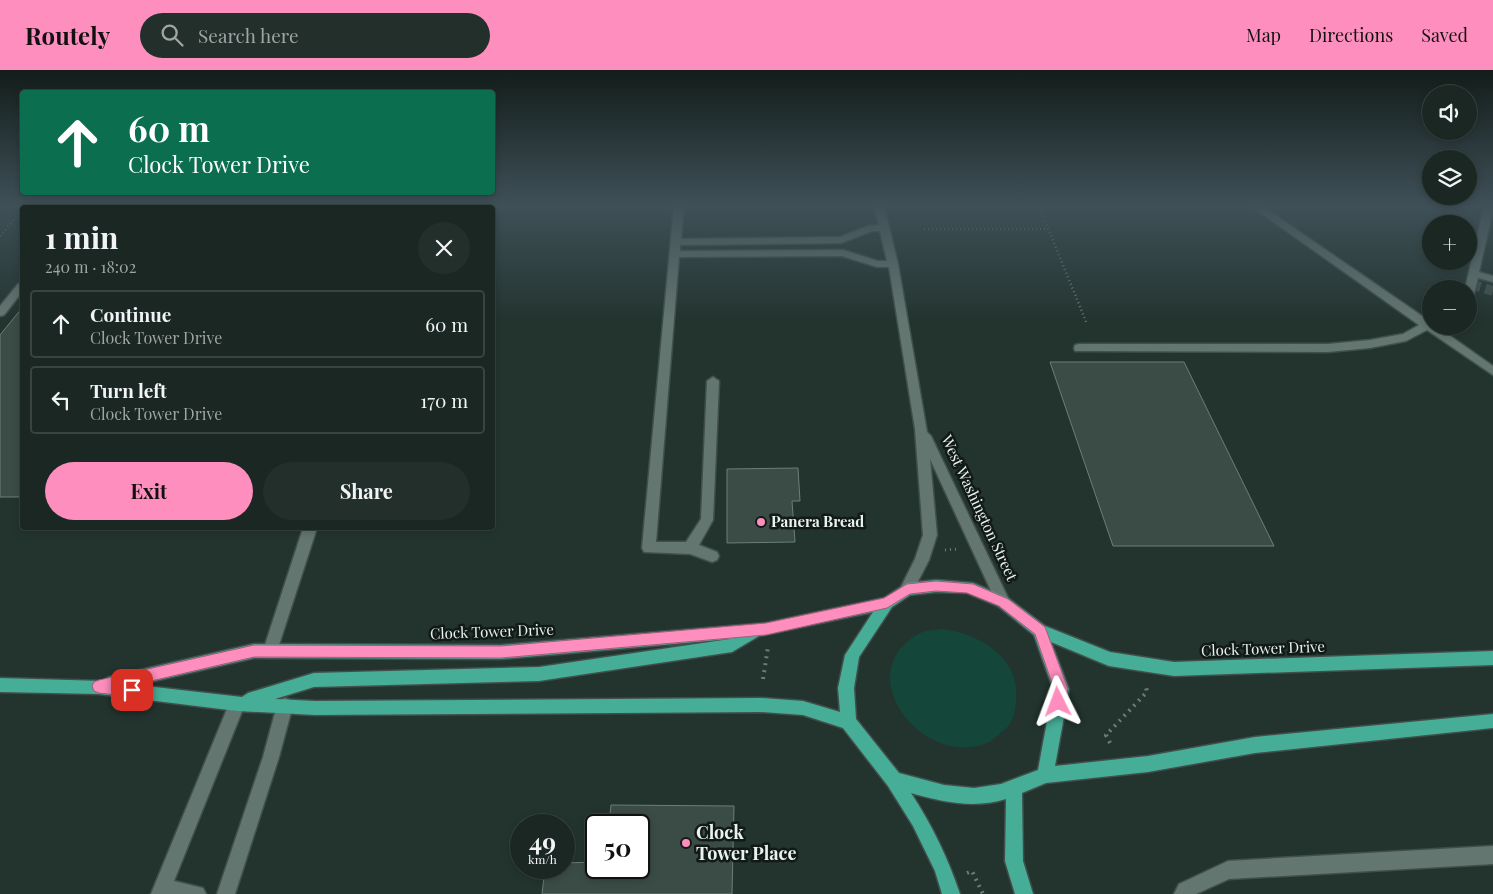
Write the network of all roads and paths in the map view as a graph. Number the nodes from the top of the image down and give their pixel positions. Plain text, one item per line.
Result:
1 (675, 244) edge
2 (749, 244) edge
3 (888, 244) edge
4 (1054, 244) edge
5 (1312, 244) edge
6 (1480, 244) edge
7 (675, 248) junction
8 (892, 264) junction
9 (1473, 273) junction
10 (1493, 279) edge
11 (1472, 280) edge
12 (20, 288) edge
13 (0, 313) edge
14 (1422, 319) edge
15 (1087, 324) dead end
16 (1422, 328) edge
17 (1444, 335) edge
18 (1079, 348) dead end
19 (1493, 371) edge
20 (713, 381) dead end
21 (921, 429) junction
22 (309, 530) edge
23 (964, 546) dead end
24 (690, 548) junction
25 (942, 549) dead end
26 (712, 556) dead end
27 (907, 589) junction
28 (1003, 602) junction
29 (887, 603) junction
30 (758, 630) junction
31 (1040, 631) junction
32 (769, 641) dead end
33 (270, 651) junction
34 (1493, 658) edge
35 (762, 679) dead end
36 (0, 685) edge
37 (99, 686) junction
38 (1146, 687) dead end
39 (237, 704) junction
40 (285, 705) junction
41 (1493, 721) edge
42 (848, 722) junction
43 (1110, 743) dead end
44 (1045, 775) junction
45 (894, 780) junction
46 (1014, 788) junction
47 (1493, 855) edge
48 (962, 875) dead end
49 (161, 891) edge
50 (197, 894) edge
51 (226, 894) edge
52 (951, 894) edge
53 (984, 894) edge
54 (1024, 894) edge
55 (1183, 894) edge

1 - 7 street
2 - 7 street
3 - 8 street, West Washington Street
4 - 15 path
5 - 14 street
6 - 9 street
7 - 8 street
7 - 24 street
8 - 21 street, West Washington Street
9 - 10 street
9 - 11 street
12 - 13 street
16 - 18 street
17 - 19 street
20 - 24 street
21 - 27 street, West Washington Street
21 - 28 street, West Washington Street
22 - 33 street
23 - 25 path
24 - 26 street
27 - 28 main road, Clock Tower Drive
27 - 29 main road
28 - 31 main road, Clock Tower Drive
29 - 30 main road, Clock Tower Drive
29 - 42 main road
30 - 33 main road, Clock Tower Drive
30 - 39 main road
31 - 34 main road, Clock Tower Drive
31 - 44 main road
32 - 35 path
33 - 37 main road, Clock Tower Drive
36 - 37 main road, Clock Tower Drive
37 - 39 main road, Clock Tower Drive
38 - 43 path
39 - 40 main road, Clock Tower Drive
39 - 49 street
40 - 42 main road, Clock Tower Drive
40 - 51 street
41 - 44 main road
42 - 45 main road
44 - 46 main road
45 - 46 main road
45 - 52 main road
46 - 54 main road
47 - 55 street
48 - 53 path
49 - 50 street

